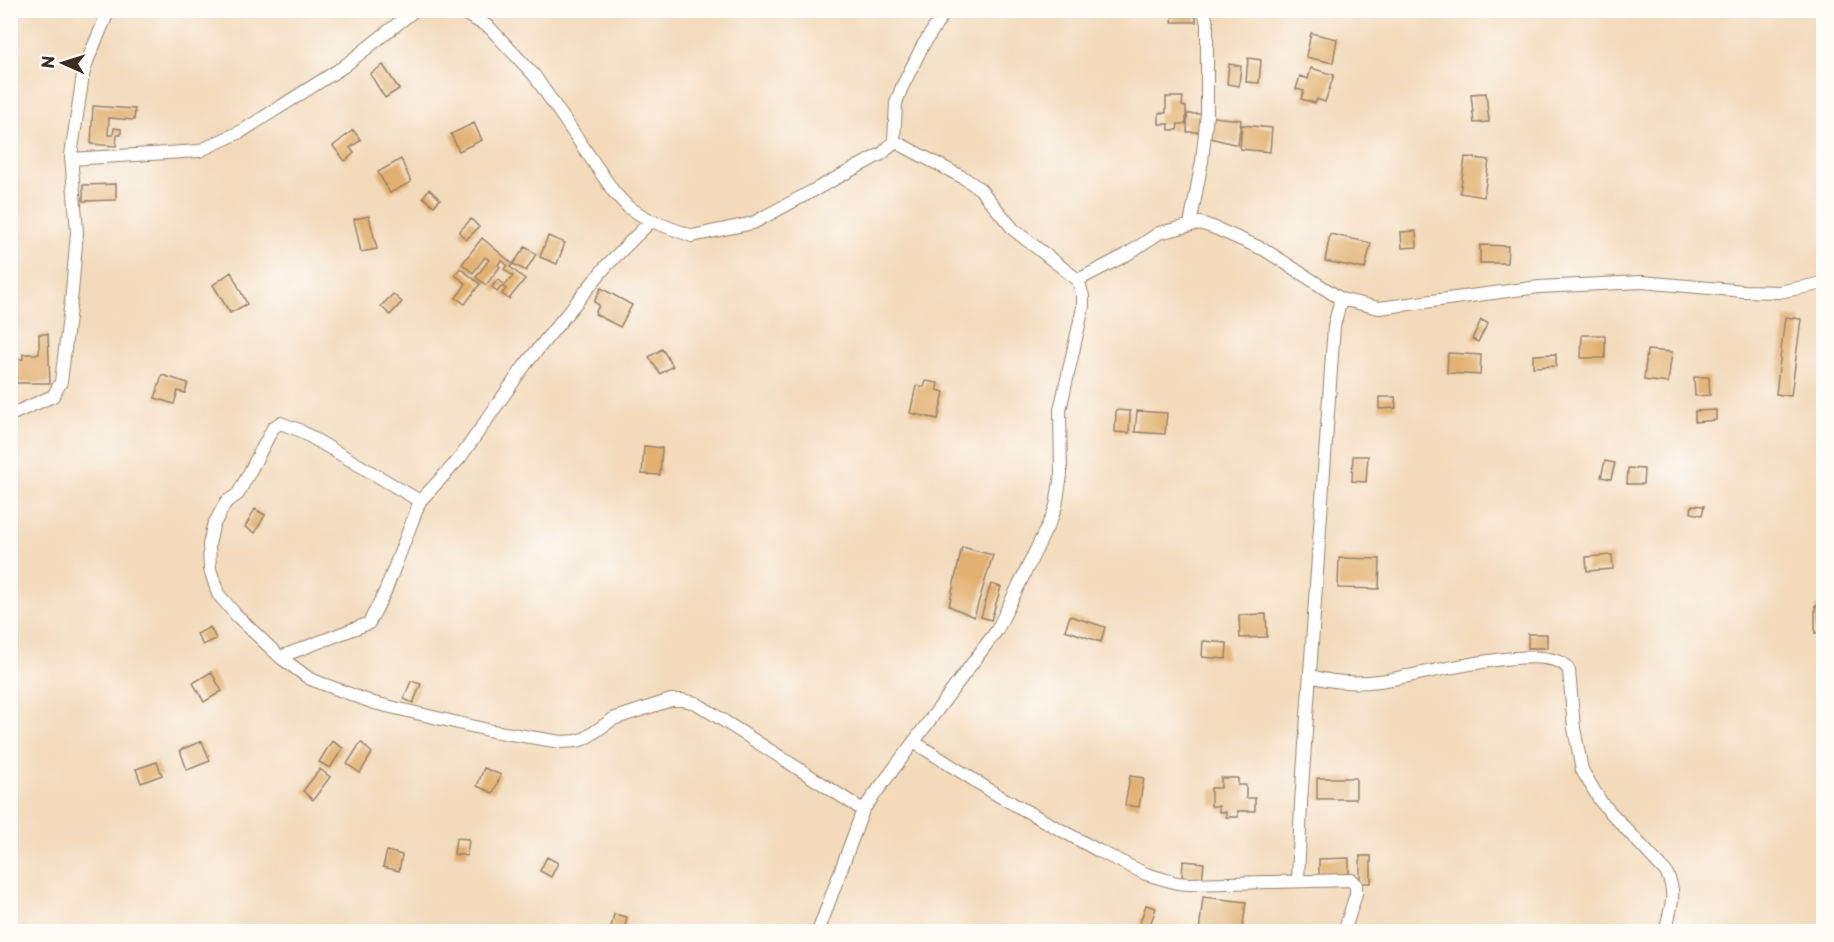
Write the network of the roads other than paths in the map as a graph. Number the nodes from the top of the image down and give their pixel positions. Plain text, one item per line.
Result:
1 (110, 10) edge
2 (415, 10) edge
3 (458, 10) edge
4 (946, 10) edge
5 (1204, 10) edge
6 (894, 141) junction
7 (71, 159) junction
8 (651, 221) junction
9 (1190, 225) junction
10 (1078, 280) junction
11 (1824, 283) edge
12 (1341, 299) junction
13 (10, 415) edge
14 (420, 501) junction
15 (280, 657) junction
16 (1311, 676) junction
17 (914, 742) junction
18 (863, 810) junction
19 (1298, 881) junction
20 (818, 932) edge
21 (1344, 932) edge
22 (1665, 932) edge

1 - 7 street
2 - 7 street
3 - 8 street
4 - 6 street
5 - 9 street
6 - 8 street
6 - 10 street
7 - 13 street
8 - 14 street
9 - 10 street
9 - 12 street
10 - 17 street
11 - 12 street
12 - 16 street
14 - 15 street
14 - 15 street
15 - 18 street
16 - 19 street
16 - 22 street
17 - 18 street
17 - 19 street
18 - 20 street
19 - 21 street

